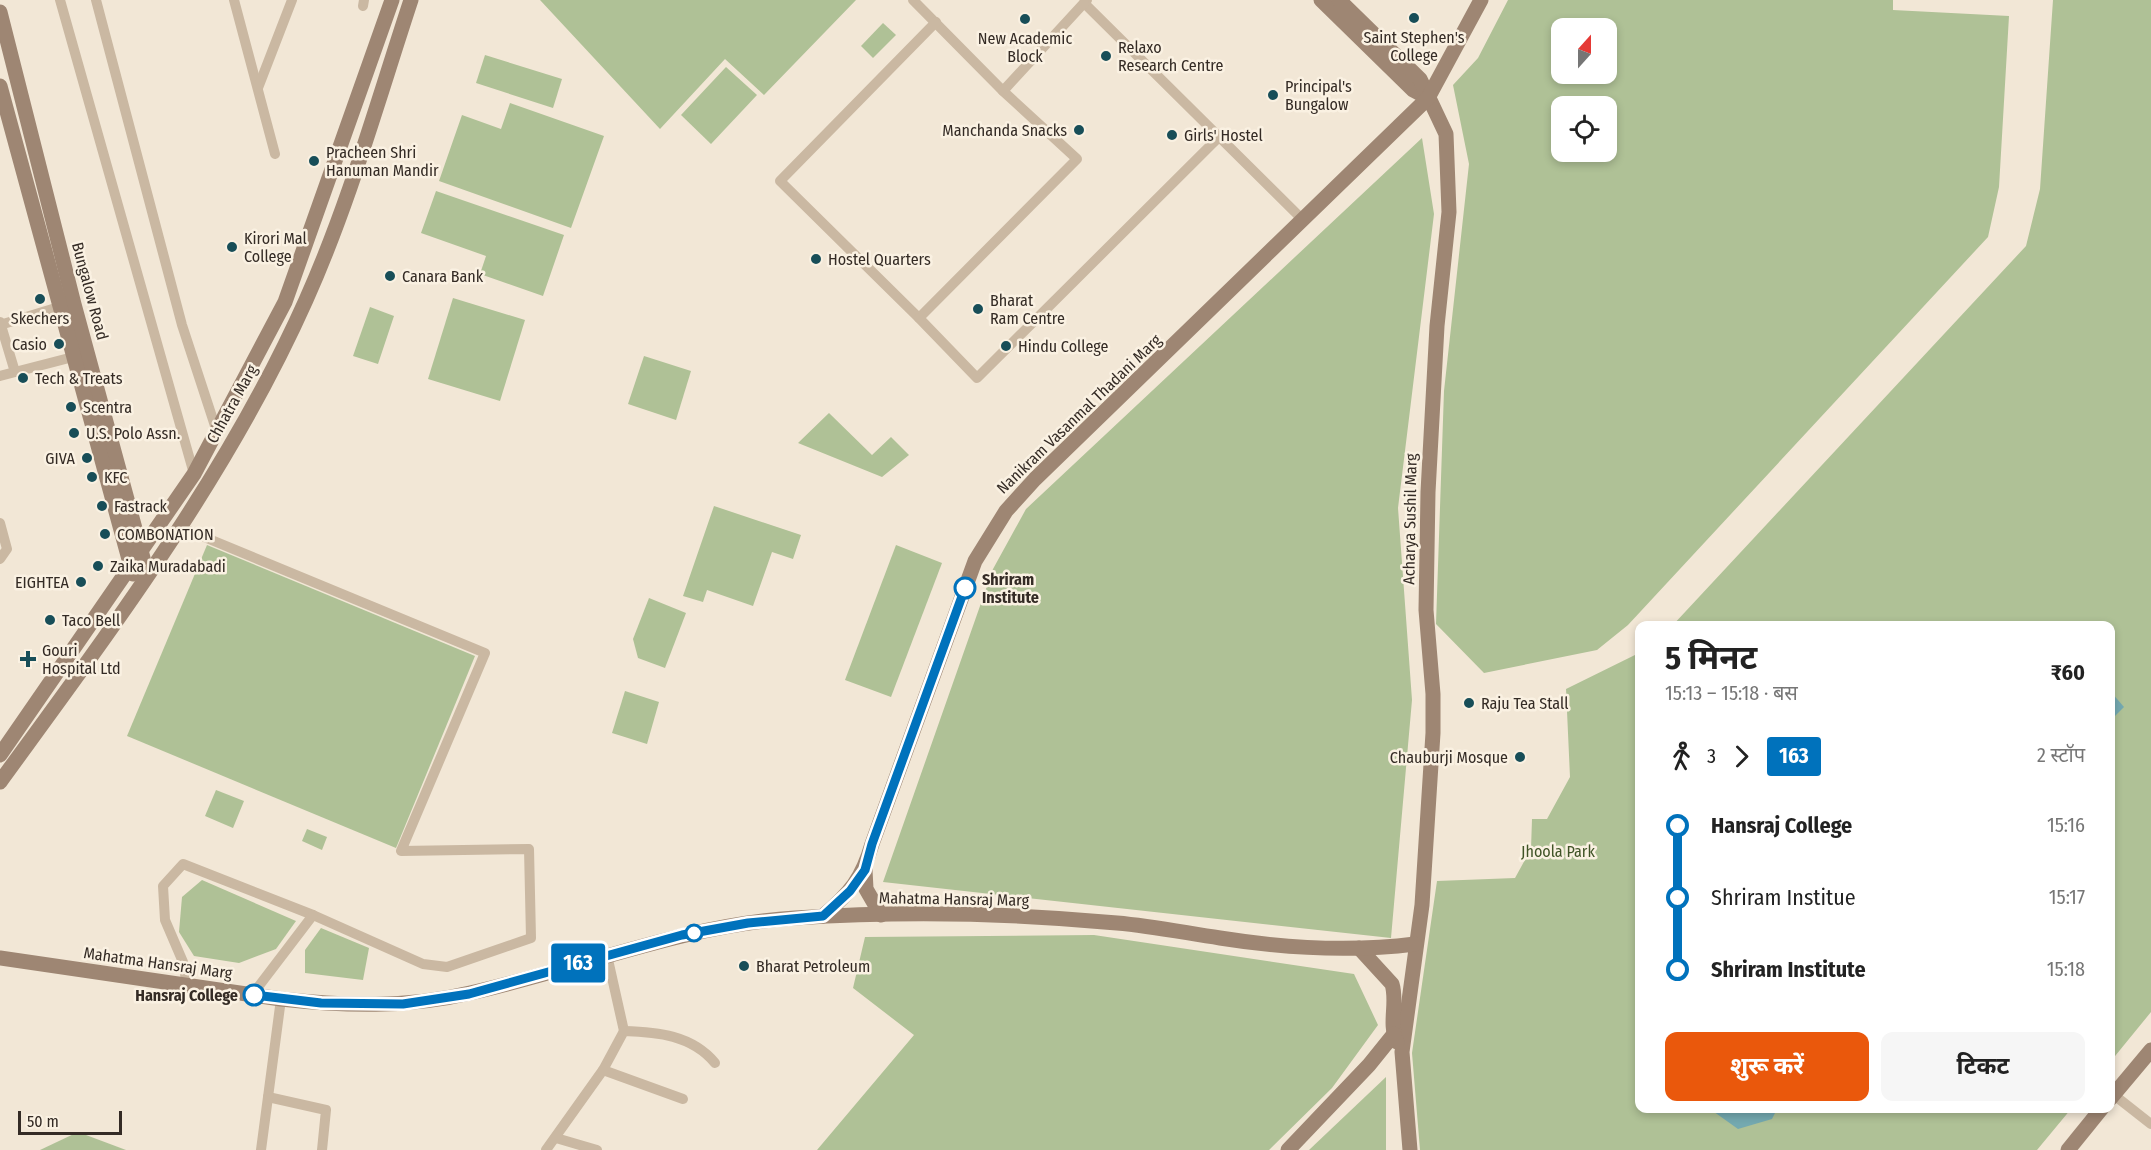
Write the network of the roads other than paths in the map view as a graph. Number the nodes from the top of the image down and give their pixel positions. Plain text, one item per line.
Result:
1 (60, 0) edge
2 (96, 0) edge
3 (234, 0) edge
4 (292, 0) edge
5 (392, 0) edge
6 (411, 0) edge
7 (913, 0) edge
8 (1321, 0) edge
9 (1339, 0) edge
10 (1481, 0) edge
11 (1085, 1) edge
12 (0, 12) edge
13 (936, 22) junction
14 (0, 86) edge
15 (258, 88) junction
16 (1003, 91) junction
17 (1428, 98) junction
18 (1220, 136) junction
19 (339, 151) junction
20 (274, 154) dead end
21 (359, 159) junction
22 (1303, 220) junction
23 (59, 308) junction
24 (919, 318) junction
25 (0, 324) edge
26 (73, 357) junction
27 (15, 372) junction
28 (0, 376) edge
29 (217, 432) junction
30 (194, 474) junction
31 (0, 524) edge
32 (180, 527) junction
33 (4, 550) edge
34 (142, 552) junction
35 (0, 559) edge
36 (130, 569) junction
37 (148, 579) junction
38 (139, 591) junction
39 (0, 755) edge
40 (0, 782) edge
41 (865, 870) junction
42 (313, 915) junction
43 (881, 915) junction
44 (823, 916) junction
45 (1415, 944) junction
46 (1359, 948) junction
47 (607, 955) junction
48 (0, 958) edge
49 (187, 986) junction
50 (252, 995) junction
51 (281, 999) junction
52 (624, 1031) junction
53 (1394, 1034) junction
54 (2151, 1050) edge
55 (1402, 1052) junction
56 (715, 1063) dead end
57 (603, 1070) junction
58 (2115, 1093) edge
59 (268, 1097) junction
60 (683, 1099) dead end
61 (2115, 1099) edge
62 (2098, 1113) edge
63 (2151, 1124) edge
64 (556, 1138) junction
65 (261, 1150) edge
66 (322, 1150) edge
67 (546, 1150) edge
68 (597, 1150) edge
69 (1288, 1150) edge
70 (1410, 1150) edge
71 (2068, 1150) edge

1 - 30 street
2 - 29 street
3 - 15 street
4 - 15 street
5 - 19 street, Chhatra Marg
6 - 21 street, Chhatra Marg
7 - 13 street
8 - 17 street
9 - 17 street, Acharya Sushil Marg
10 - 17 street, Nanikram Vasanmal Thadani Marg
11 - 16 street
11 - 18 street
12 - 34 street, Bungalow Road
13 - 16 street
13 - 24 street
14 - 23 street
15 - 20 street
16 - 24 street
17 - 22 street, Nanikram Vasanmal Thadani Marg
17 - 45 street, Acharya Sushil Marg
18 - 22 street
18 - 24 street
19 - 21 street
19 - 29 street, Chhatra Marg
21 - 32 street, Chhatra Marg
22 - 41 street, Nanikram Vasanmal Thadani Marg
23 - 25 street
23 - 26 street
25 - 27 street
26 - 27 street
26 - 36 street
27 - 28 street
29 - 30 street, Chhatra Marg
30 - 34 street, Chhatra Marg
31 - 33 street
32 - 37 street, Chhatra Marg
32 - 42 street
33 - 35 street
34 - 36 street, Chhatra Marg
34 - 37 street, Bungalow Road
36 - 38 street
36 - 39 street, Chhatra Marg
37 - 38 street, Chhatra Marg
38 - 40 street, Chhatra Marg
41 - 43 street
41 - 44 street
42 - 49 street
42 - 50 street
43 - 44 street, Mahatma Hansraj Marg
43 - 46 street, Mahatma Hansraj Marg
44 - 47 street, Mahatma Hansraj Marg
45 - 46 street, Mahatma Hansraj Marg
45 - 55 street, Acharya Sushil Marg
46 - 53 street
47 - 51 street, Mahatma Hansraj Marg
47 - 52 street
48 - 49 street, Mahatma Hansraj Marg
49 - 50 street, Mahatma Hansraj Marg
50 - 51 street, Mahatma Hansraj Marg
51 - 59 street
52 - 56 street
52 - 57 street
53 - 55 street
53 - 69 street
54 - 58 street
55 - 70 street
57 - 60 street
57 - 64 street
59 - 65 street
59 - 66 street
61 - 63 street
62 - 71 street
64 - 67 street
64 - 68 street

